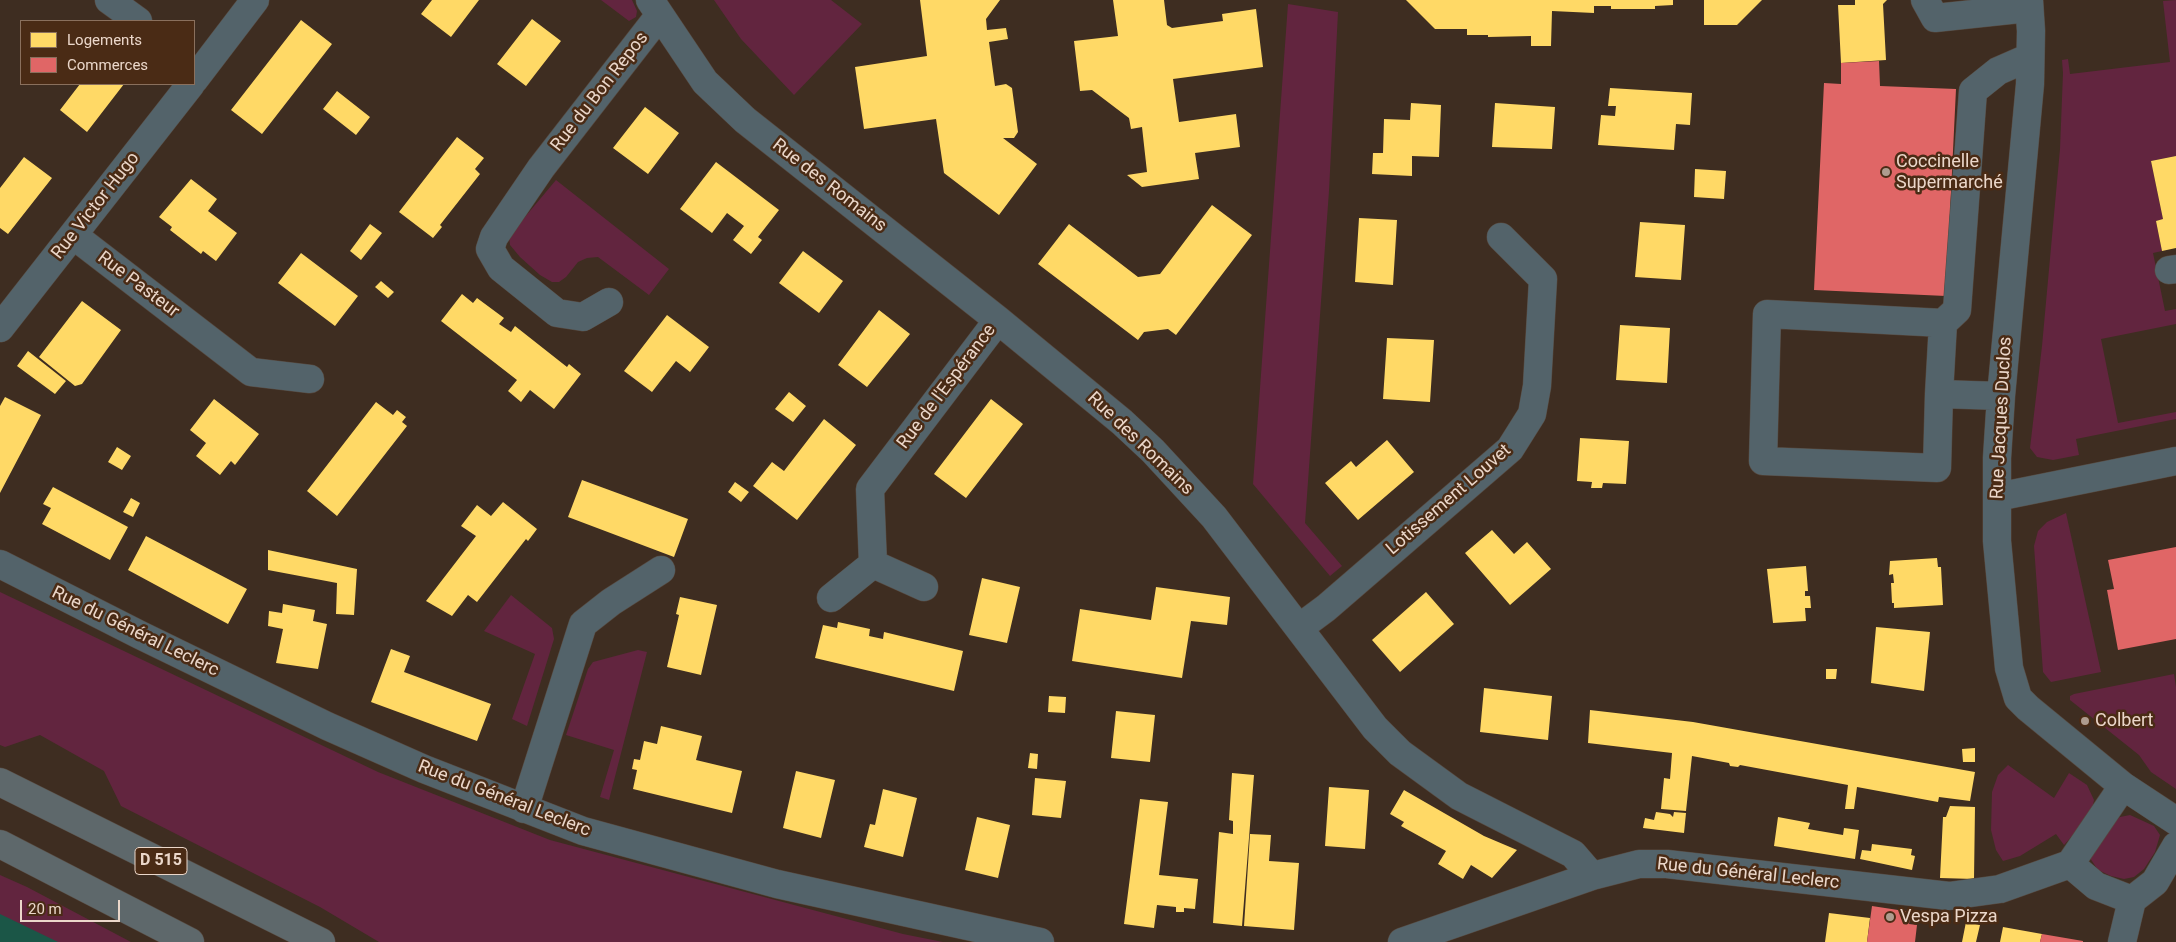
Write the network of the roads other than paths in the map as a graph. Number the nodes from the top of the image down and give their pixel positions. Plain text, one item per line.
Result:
1 (109, 0) edge
2 (255, 0) edge
3 (1925, 0) edge
4 (2029, 4) edge
5 (654, 8) edge
6 (137, 20) edge
7 (2030, 57) junction
8 (195, 74) edge
9 (187, 85) edge
10 (73, 235) junction
11 (1501, 237) dead end
12 (608, 302) dead end
13 (998, 320) junction
14 (1943, 323) junction
15 (0, 328) edge
16 (310, 379) dead end
17 (1939, 394) junction
18 (2000, 396) junction
19 (2176, 461) edge
20 (1997, 496) junction
21 (0, 564) edge
22 (873, 564) junction
23 (661, 570) dead end
24 (924, 587) dead end
25 (831, 598) dead end
26 (1299, 628) junction
27 (0, 782) edge
28 (2123, 786) junction
29 (524, 809) junction
30 (2176, 821) edge
31 (0, 844) edge
32 (2176, 846) edge
33 (2070, 864) junction
34 (1592, 876) junction
35 (2132, 900) junction
36 (190, 942) edge
37 (321, 942) edge
38 (1040, 942) edge
39 (1402, 942) edge
40 (2122, 942) edge

1 - 6 street
2 - 8 street, Rue Victor Hugo
3 - 4 street
4 - 7 street, Rue Jacques Duclos
5 - 12 street, Rue du Bon Repos
5 - 13 street, Rue des Romains
7 - 14 street
7 - 18 street, Rue Jacques Duclos
9 - 10 street, Rue Victor Hugo
10 - 15 street, Rue Victor Hugo
10 - 16 street, Rue Pasteur
11 - 26 street, Lotissement Louvet
13 - 22 street, Rue de l'Espérance
13 - 26 street, Rue des Romains
14 - 17 street
14 - 17 street
17 - 18 street
18 - 20 street, Rue Jacques Duclos
19 - 20 street
20 - 28 street, Rue Jacques Duclos
21 - 29 street, Rue du Général Leclerc
22 - 24 street
22 - 25 street
23 - 29 street
26 - 34 street, Rue des Romains
27 - 37 highway, D 515
28 - 30 street
28 - 33 street
29 - 38 street, Rue du Général Leclerc
31 - 36 highway
32 - 35 street
33 - 34 street, Rue du Général Leclerc
33 - 35 street
34 - 39 street, Rue du Général Leclerc
35 - 40 street

